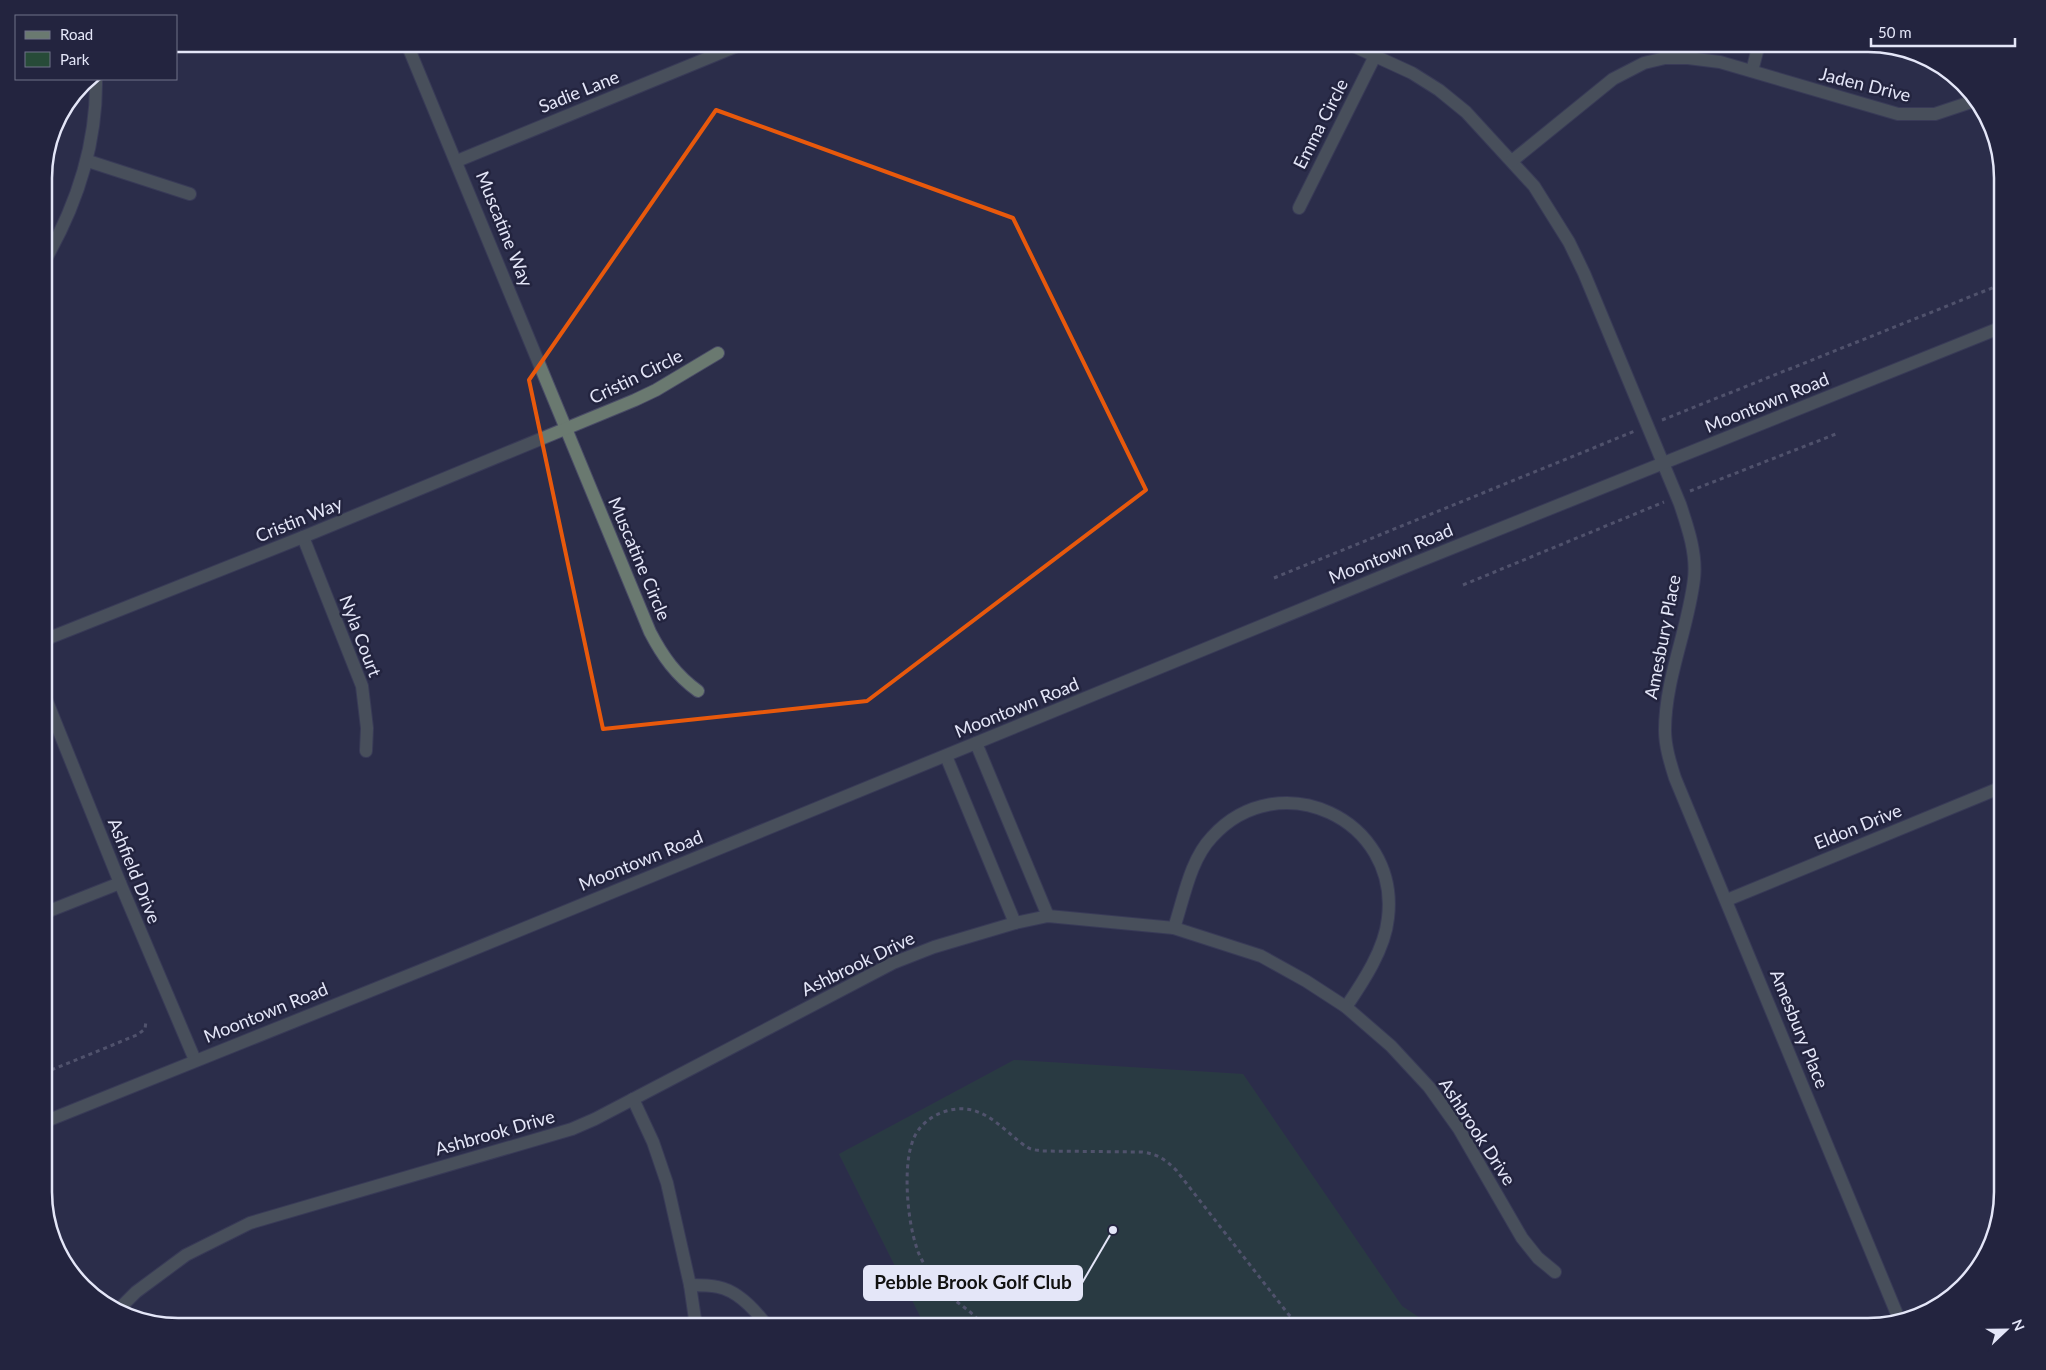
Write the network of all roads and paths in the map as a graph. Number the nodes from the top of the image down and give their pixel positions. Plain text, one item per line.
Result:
1 (1368, 52) edge
2 (1757, 52) edge
3 (411, 53) edge
4 (721, 53) edge
5 (1376, 56) junction
6 (1752, 70) junction
7 (96, 84) edge
8 (1968, 103) edge
9 (88, 161) junction
10 (456, 161) junction
11 (1512, 161) junction
12 (190, 194) dead end
13 (1299, 208) dead end
14 (53, 246) edge
15 (1994, 330) edge
16 (718, 353) dead end
17 (566, 429) junction
18 (1836, 434) dead end
19 (1664, 463) junction
20 (1677, 497) junction
21 (302, 537) junction
22 (1463, 585) dead end
23 (53, 636) edge
24 (698, 691) dead end
25 (53, 716) edge
26 (976, 744) junction
27 (366, 751) dead end
28 (946, 756) junction
29 (1994, 790) edge
30 (120, 883) junction
31 (1727, 900) junction
32 (53, 910) edge
33 (1048, 916) junction
34 (1015, 923) junction
35 (1174, 928) junction
36 (1346, 1007) junction
37 (146, 1021) dead end
38 (194, 1060) junction
39 (53, 1069) edge
40 (633, 1099) junction
41 (53, 1118) edge
42 (1555, 1272) dead end
43 (690, 1285) junction
44 (124, 1304) edge
45 (1897, 1314) edge
46 (695, 1318) edge
47 (761, 1318) edge
48 (976, 1318) edge
49 (1293, 1318) edge

1 - 5 street, Amesbury Place
2 - 6 street
3 - 10 street, Muscatine Way
4 - 10 street, Sadie Lane
5 - 11 street, Amesbury Place
5 - 13 street, Emma Circle
6 - 8 street, Jaden Drive
6 - 11 street, Jaden Drive
7 - 9 street
9 - 12 street
9 - 14 street
10 - 17 street, Muscatine Way
11 - 19 street, Amesbury Place
15 - 19 street, Moontown Road
16 - 17 street, Cristin Circle
17 - 21 street, Cristin Way
17 - 24 street, Muscatine Circle
18 - 20 path
19 - 20 street, Amesbury Place
19 - 26 street, Moontown Road
20 - 22 path
20 - 31 street, Amesbury Place
21 - 23 street, Cristin Way
21 - 27 street, Nyla Court
25 - 30 street, Ashfield Drive
26 - 28 street, Moontown Road
26 - 33 street
28 - 34 street
28 - 38 street, Moontown Road
29 - 31 street, Eldon Drive
30 - 32 street
30 - 38 street, Ashfield Drive
31 - 45 street, Amesbury Place
33 - 34 street, Ashbrook Drive
33 - 35 street, Ashbrook Drive
34 - 40 street, Ashbrook Drive
35 - 36 street, Ashbrook Drive
35 - 36 street
36 - 42 street, Ashbrook Drive
37 - 39 path
38 - 41 street, Moontown Road
40 - 43 street
40 - 44 street, Ashbrook Drive
43 - 46 street
43 - 47 street
48 - 49 path

